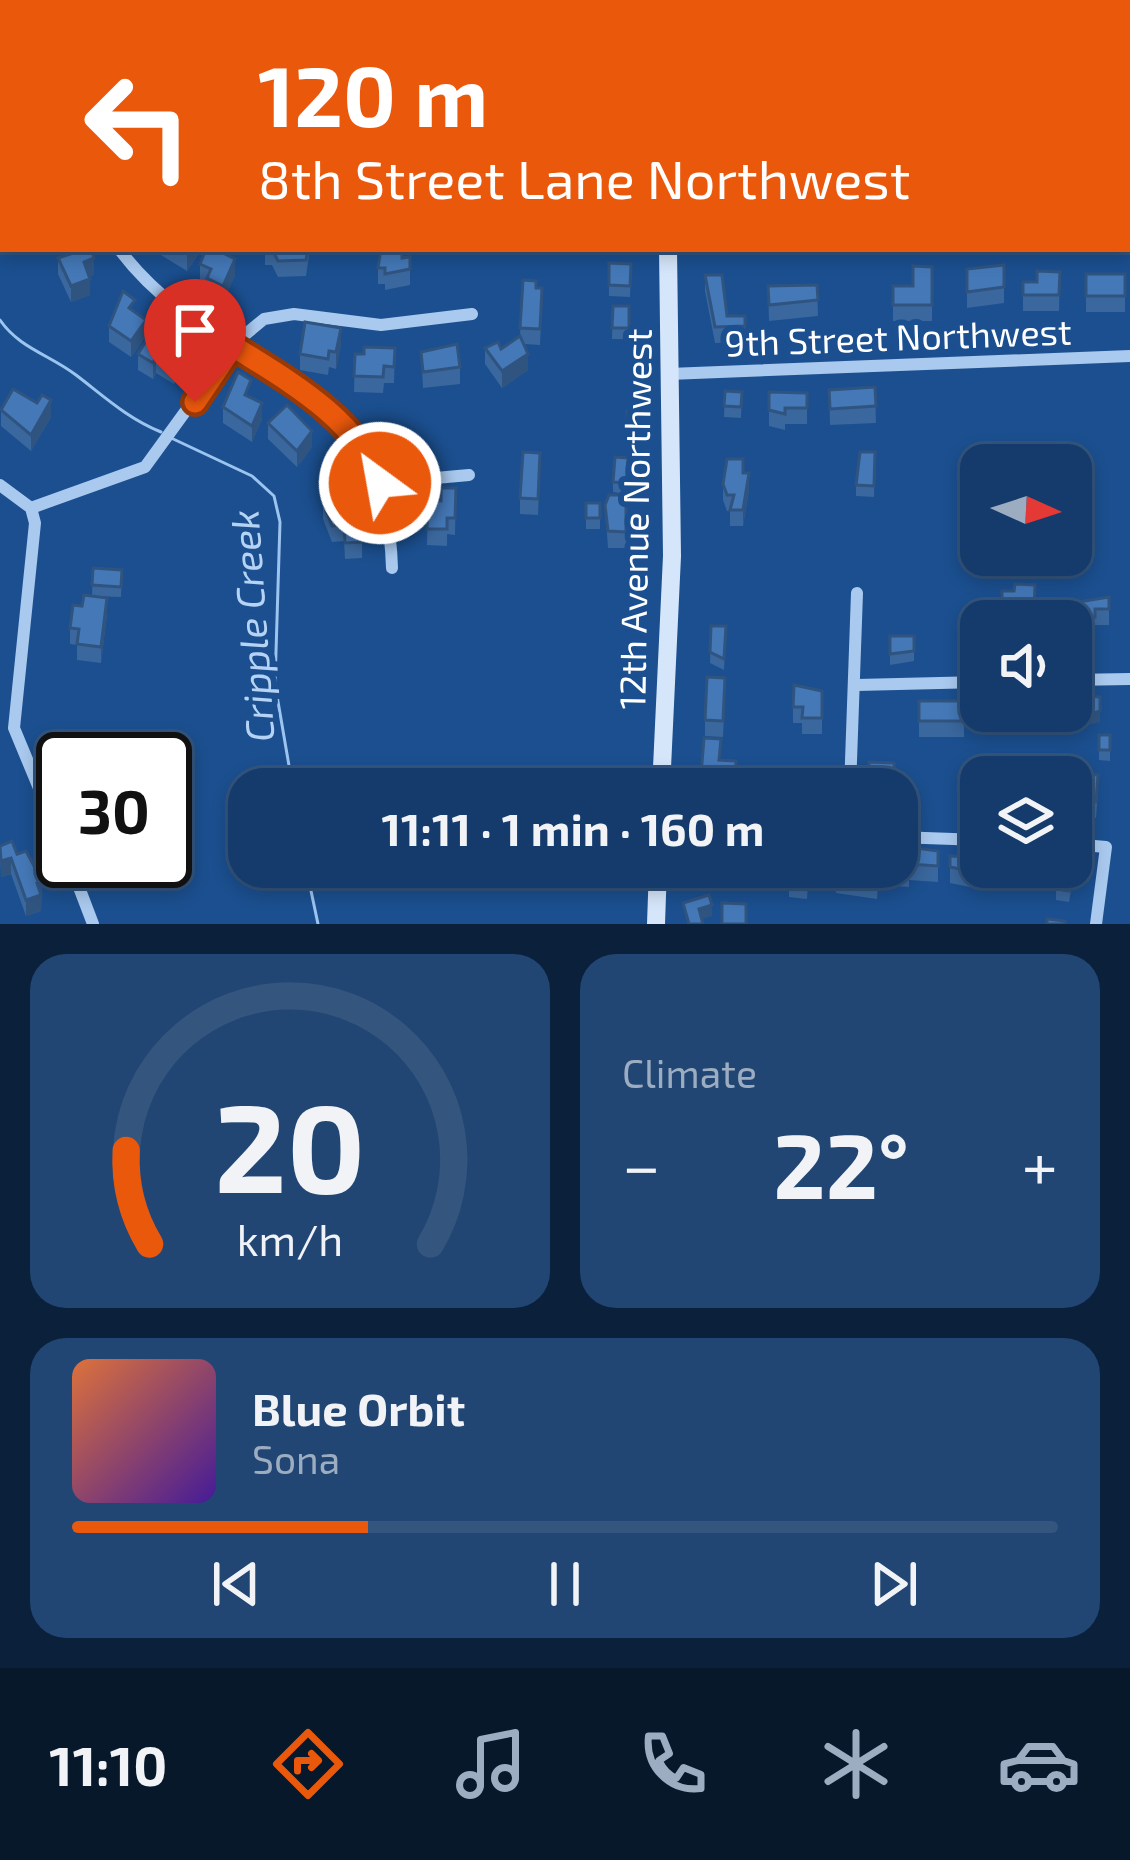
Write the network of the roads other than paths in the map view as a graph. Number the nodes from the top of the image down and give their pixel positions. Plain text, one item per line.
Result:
1 (122, 252) edge
2 (668, 252) edge
3 (472, 314) dead end
4 (233, 346) junction
5 (1130, 356) edge
6 (669, 374) junction
7 (469, 475) dead end
8 (380, 483) junction
9 (0, 485) edge
10 (32, 508) junction
11 (392, 568) dead end
12 (856, 593) dead end
13 (1130, 679) edge
14 (1092, 680) edge
15 (960, 683) edge
16 (857, 685) junction
17 (7, 731) edge
18 (662, 768) edge
19 (851, 768) edge
20 (36, 791) edge
21 (918, 838) edge
22 (960, 839) edge
23 (1092, 846) edge
24 (79, 888) edge
25 (657, 888) edge
26 (93, 924) edge
27 (656, 924) edge
28 (1096, 924) edge

1 - 4 street
2 - 6 main road, 12th Avenue Northwest
3 - 4 street
4 - 8 street
4 - 10 street
5 - 6 street, 9th Street Northwest
6 - 18 main road, 12th Avenue Northwest
7 - 8 street
8 - 11 street
9 - 10 street
10 - 17 street
12 - 16 street
13 - 14 street
15 - 16 street
16 - 19 street
17 - 20 street
21 - 22 street
23 - 28 street
24 - 26 street
25 - 27 main road

